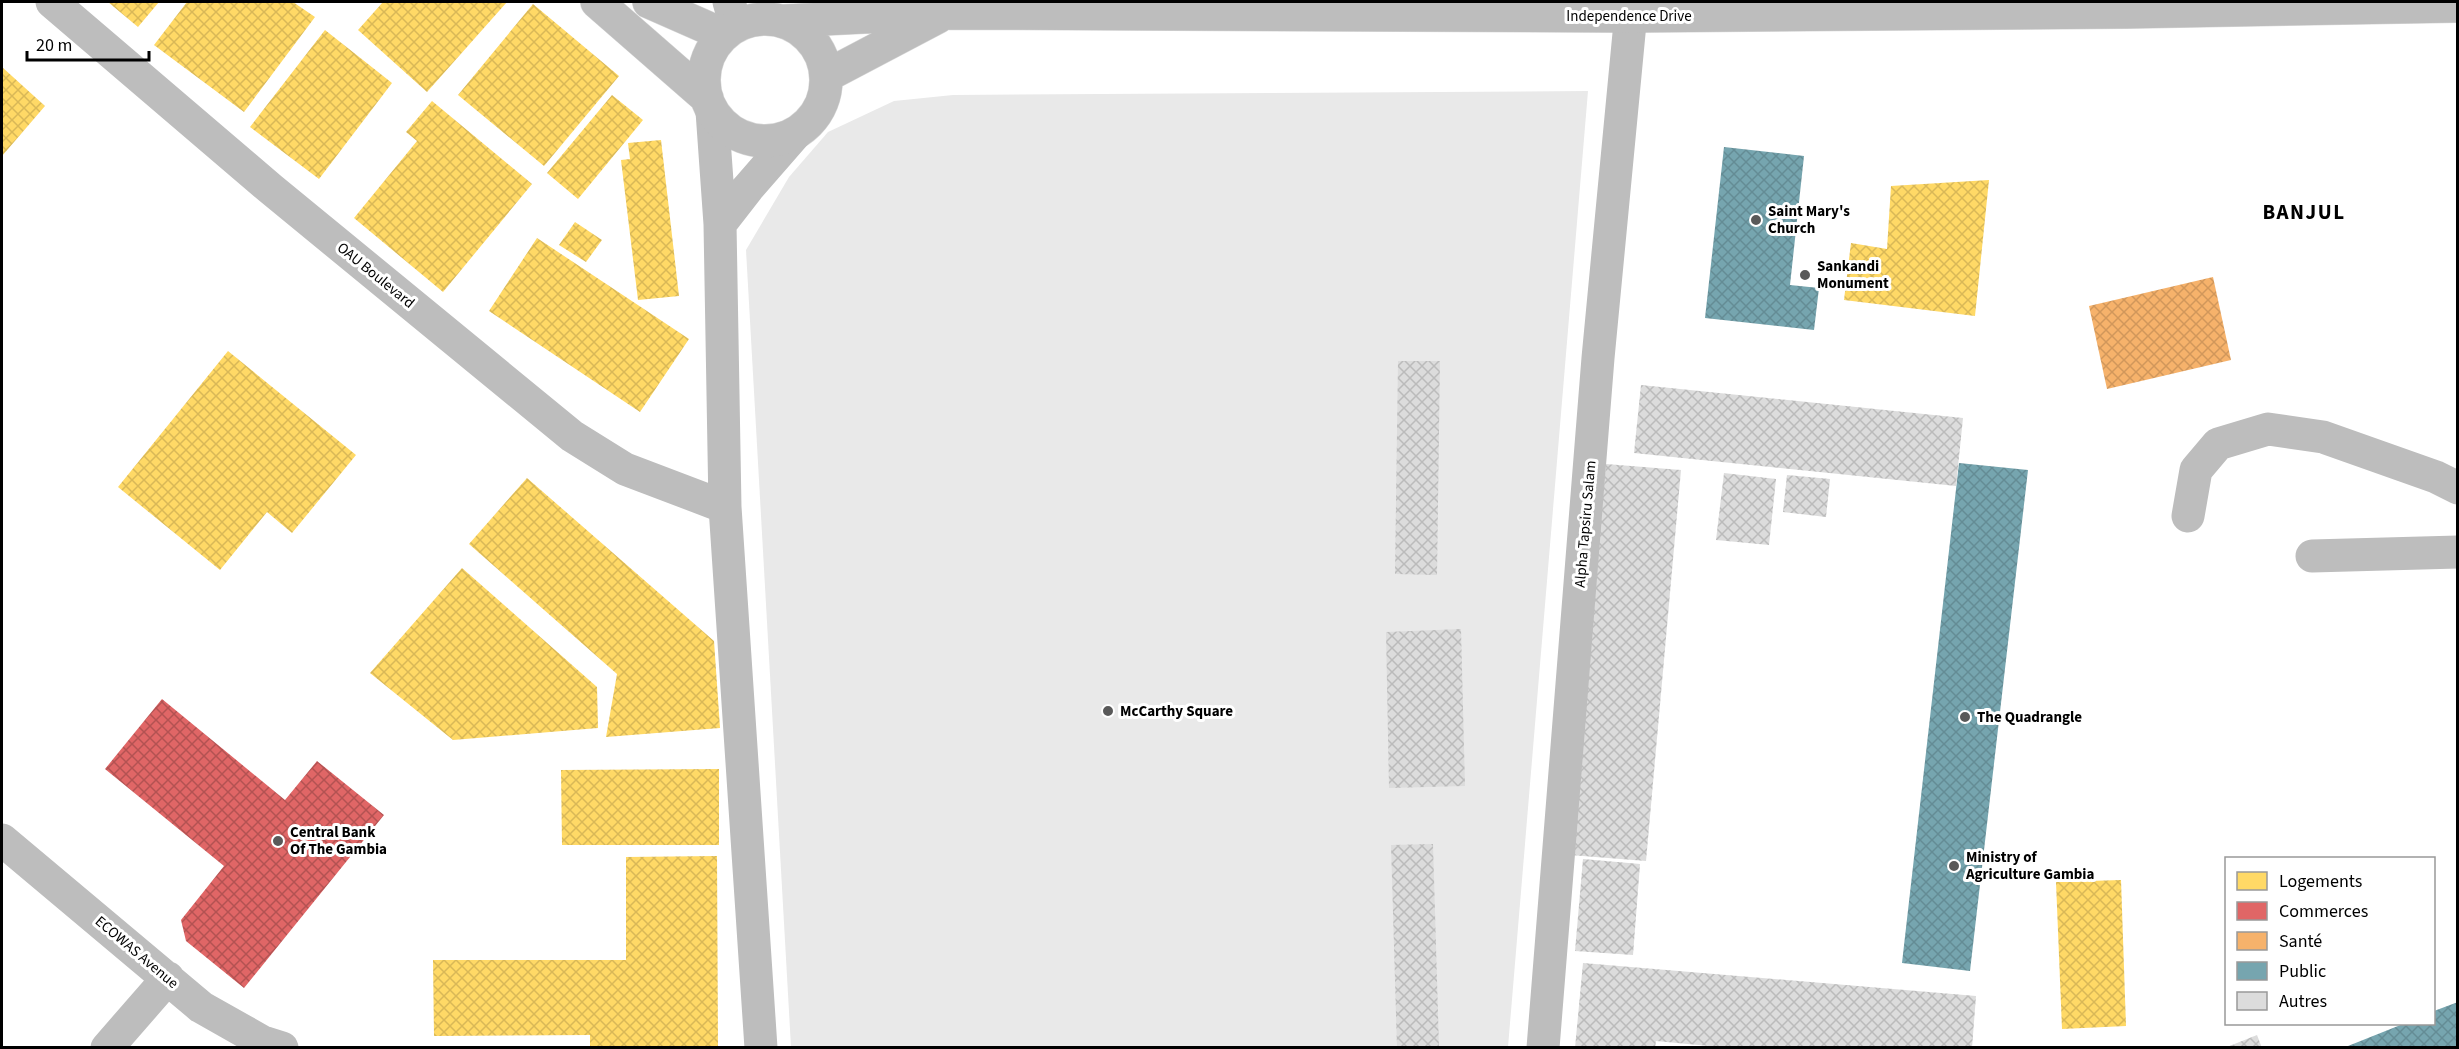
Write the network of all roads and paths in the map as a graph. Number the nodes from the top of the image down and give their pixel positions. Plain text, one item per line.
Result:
1 (52, 2) edge
2 (597, 2) edge
3 (649, 2) edge
4 (2457, 6) edge
5 (1162, 9) edge
6 (1631, 9) edge
7 (945, 14) junction
8 (730, 21) edge
9 (783, 21) junction
10 (826, 76) junction
11 (710, 104) junction
12 (796, 133) junction
13 (720, 224) junction
14 (2457, 488) edge
15 (725, 507) junction
16 (2188, 516) dead end
17 (2457, 552) edge
18 (2312, 556) dead end
19 (2, 840) edge
20 (168, 978) junction
21 (107, 1047) edge
22 (282, 1047) edge
23 (761, 1047) edge
24 (1543, 1047) edge

1 - 15 main road, OAU Boulevard
2 - 11 main road
3 - 8 main road
4 - 6 main road, Independence Drive
5 - 6 main road, Independence Drive
5 - 7 main road, Independence Drive
6 - 24 main road, Alpha Tapsiru Salam
7 - 9 main road, Independence Drive
7 - 10 main road
8 - 9 main road
8 - 11 main road
9 - 10 main road
10 - 12 main road
11 - 12 main road
11 - 13 main road
12 - 13 main road
13 - 15 main road
14 - 16 main road
15 - 23 main road
17 - 18 main road
19 - 20 main road, ECOWAS Avenue
20 - 21 main road
20 - 22 main road, ECOWAS Avenue

